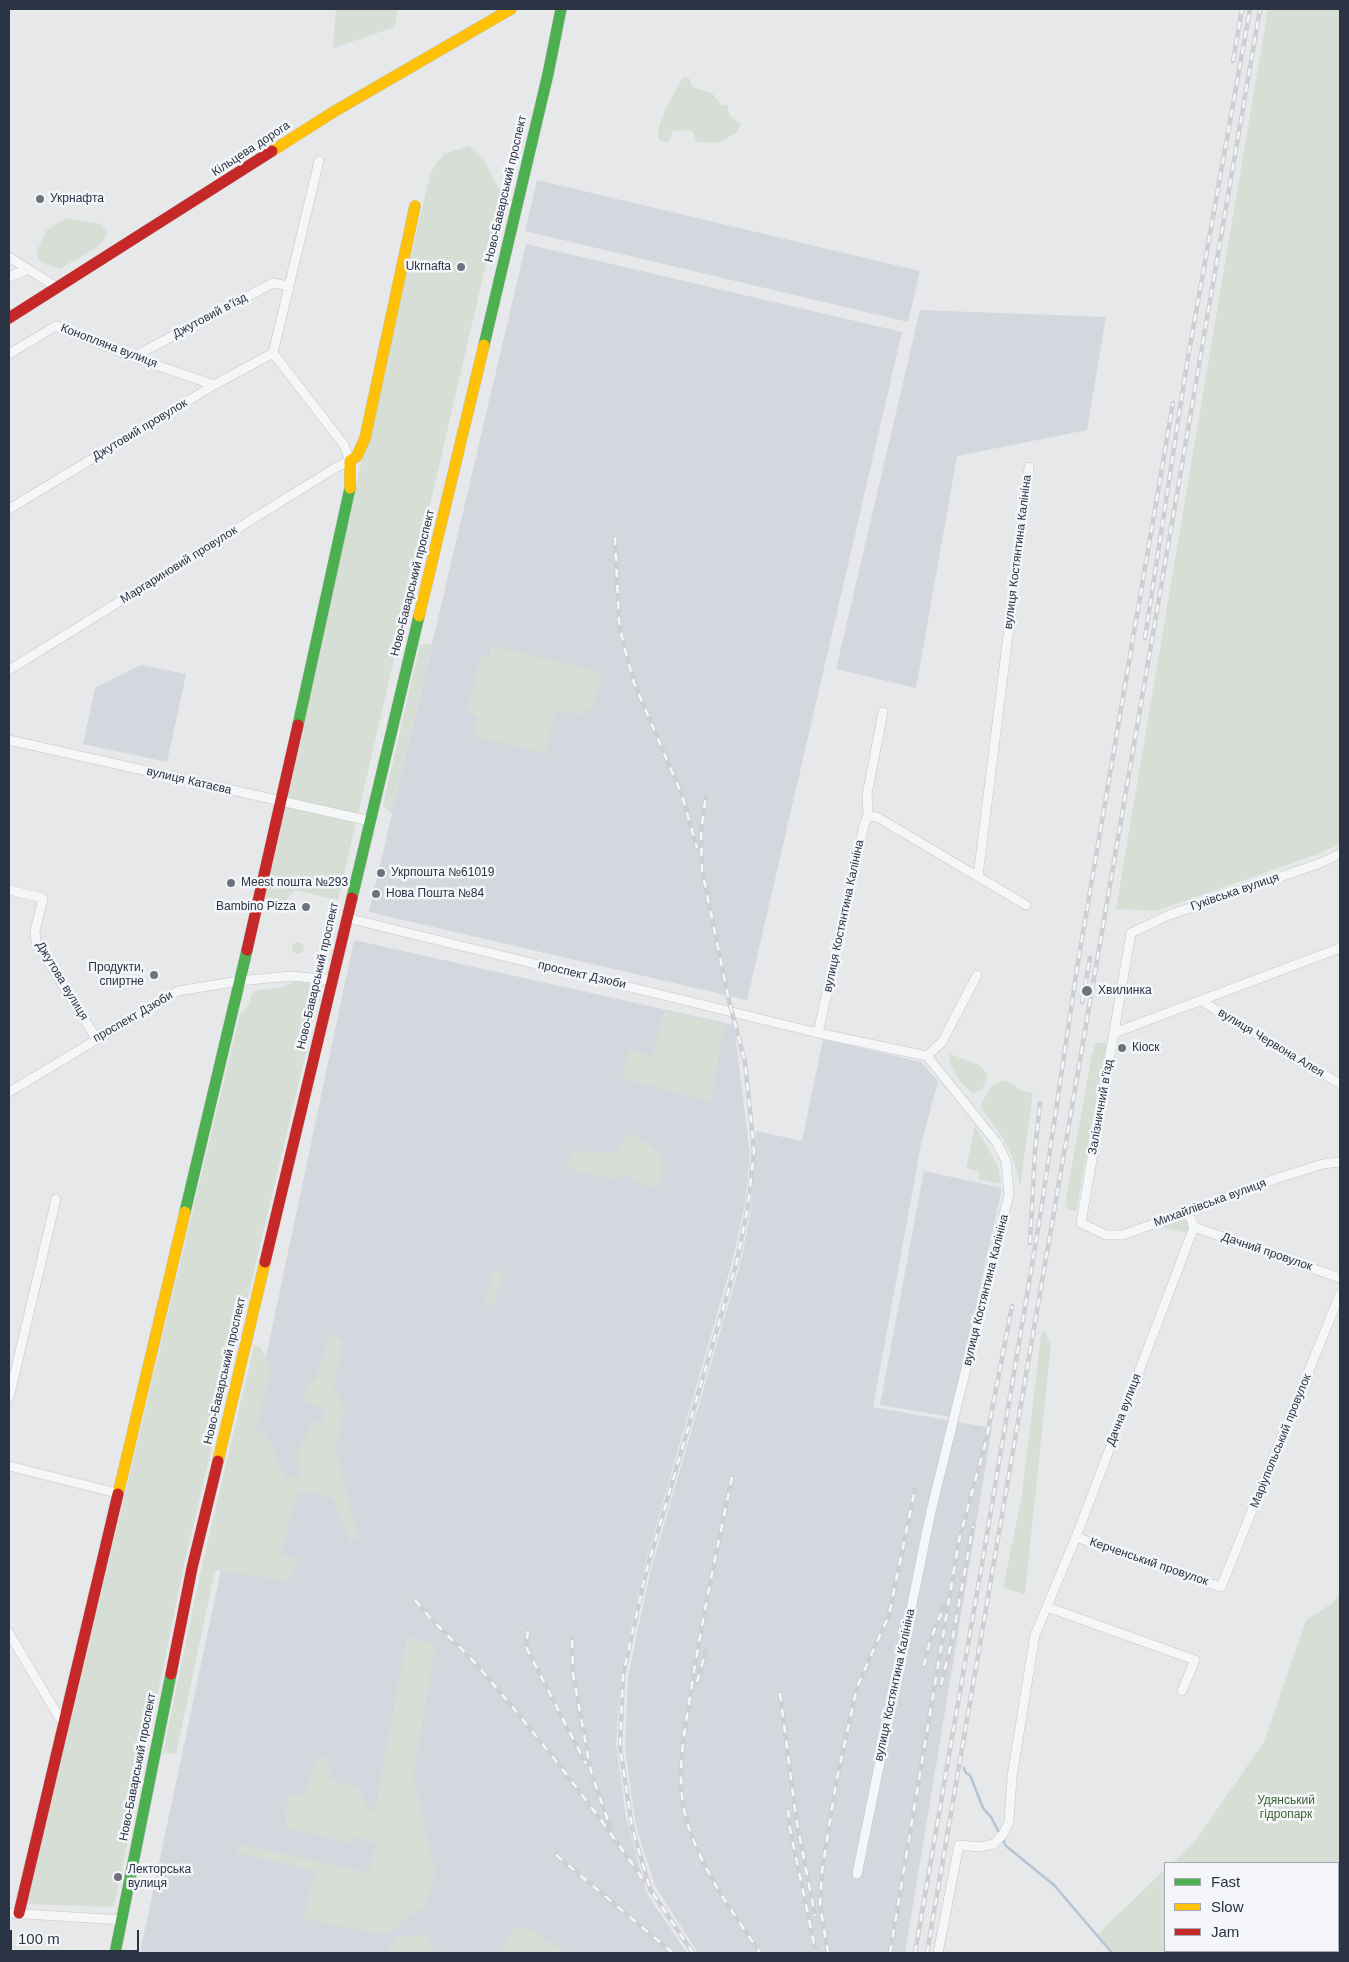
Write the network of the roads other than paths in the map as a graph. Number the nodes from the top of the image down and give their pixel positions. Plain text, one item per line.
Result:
1 (511, 9) edge
2 (561, 9) edge
3 (319, 161) dead end
4 (415, 206) dead end
5 (9, 257) edge
6 (28, 268) junction
7 (9, 277) edge
8 (288, 286) junction
9 (58, 288) junction
10 (9, 318) edge
11 (273, 353) junction
12 (9, 354) edge
13 (133, 357) junction
14 (214, 385) junction
15 (350, 461) junction
16 (1029, 467) dead end
17 (9, 509) edge
18 (9, 670) edge
19 (883, 712) dead end
20 (9, 740) edge
21 (280, 802) junction
22 (868, 816) junction
23 (370, 821) junction
24 (1340, 854) edge
25 (978, 876) junction
26 (9, 890) edge
27 (1026, 905) dead end
28 (346, 918) junction
29 (1131, 933) joint
30 (1340, 948) edge
31 (977, 975) dead end
32 (331, 980) junction
33 (239, 981) junction
34 (1202, 1002) junction
35 (818, 1033) junction
36 (1114, 1033) junction
37 (96, 1038) junction
38 (927, 1056) junction
39 (1340, 1084) edge
40 (9, 1092) edge
41 (1340, 1162) edge
42 (56, 1199) dead end
43 (1188, 1212) junction
44 (1081, 1223) joint
45 (1194, 1227) junction
46 (1340, 1278) edge
47 (1340, 1294) edge
48 (9, 1398) edge
49 (9, 1466) edge
50 (117, 1493) junction
51 (1076, 1537) junction
52 (1221, 1587) joint
53 (1047, 1607) junction
54 (9, 1633) edge
55 (1182, 1691) dead end
56 (63, 1724) junction
57 (857, 1874) dead end
58 (14, 1913) edge
59 (122, 1920) junction
60 (115, 1953) edge
61 (938, 1953) edge

1 - 9 main road, Кільцева дорога
2 - 23 main road, Ново-Баварський проспект
3 - 8 street
4 - 15 main road
5 - 6 street
6 - 7 street
6 - 9 street
8 - 11 street
8 - 13 street, Джутовий в’їзд
9 - 10 main road, Кільцева дорога
11 - 14 street, Джутовий провулок
11 - 15 street
12 - 13 street, Конопляна вулиця
13 - 14 street, Конопляна вулиця
14 - 17 street, Джутовий провулок
15 - 18 street, Маргариновий провулок
15 - 21 main road
16 - 25 street, вулиця Костянтина Калініна
19 - 22 street, вулиця Костянтина Калініна
20 - 21 street, вулиця Катаєва
21 - 23 street, вулиця Катаєва
21 - 33 main road
22 - 25 street
22 - 35 street, вулиця Костянтина Калініна
23 - 28 main road, Ново-Баварський проспект
24 - 29 street, Гуківська вулиця
25 - 27 street
26 - 37 street, Джутова вулиця
28 - 32 main road, Ново-Баварський проспект
28 - 35 street, проспект Дзюби
29 - 36 street, Залізничний в’їзд
30 - 34 street, вулиця Червона Алея
31 - 38 street
32 - 33 street, проспект Дзюби
32 - 59 main road, Ново-Баварський проспект
33 - 37 street, проспект Дзюби
33 - 50 main road
34 - 36 street, вулиця Червона Алея
34 - 39 street, вулиця Червона Алея
35 - 38 street
36 - 44 street, Залізничний в’їзд
37 - 40 street, проспект Дзюби
38 - 57 street, вулиця Костянтина Калініна
41 - 43 street, Михайлівська вулиця
42 - 48 street
43 - 44 street, Михайлівська вулиця
43 - 45 street
45 - 46 street, Дачний провулок
45 - 51 street, Дачна вулиця
47 - 52 street, Маріупольський провулок
49 - 50 street
50 - 56 main road
51 - 52 street, Керченський провулок
51 - 53 street, Дачна вулиця
53 - 55 street
53 - 61 street, Дачна вулиця
54 - 56 street
56 - 58 main road
58 - 59 street
59 - 60 main road, Ново-Баварський проспект

